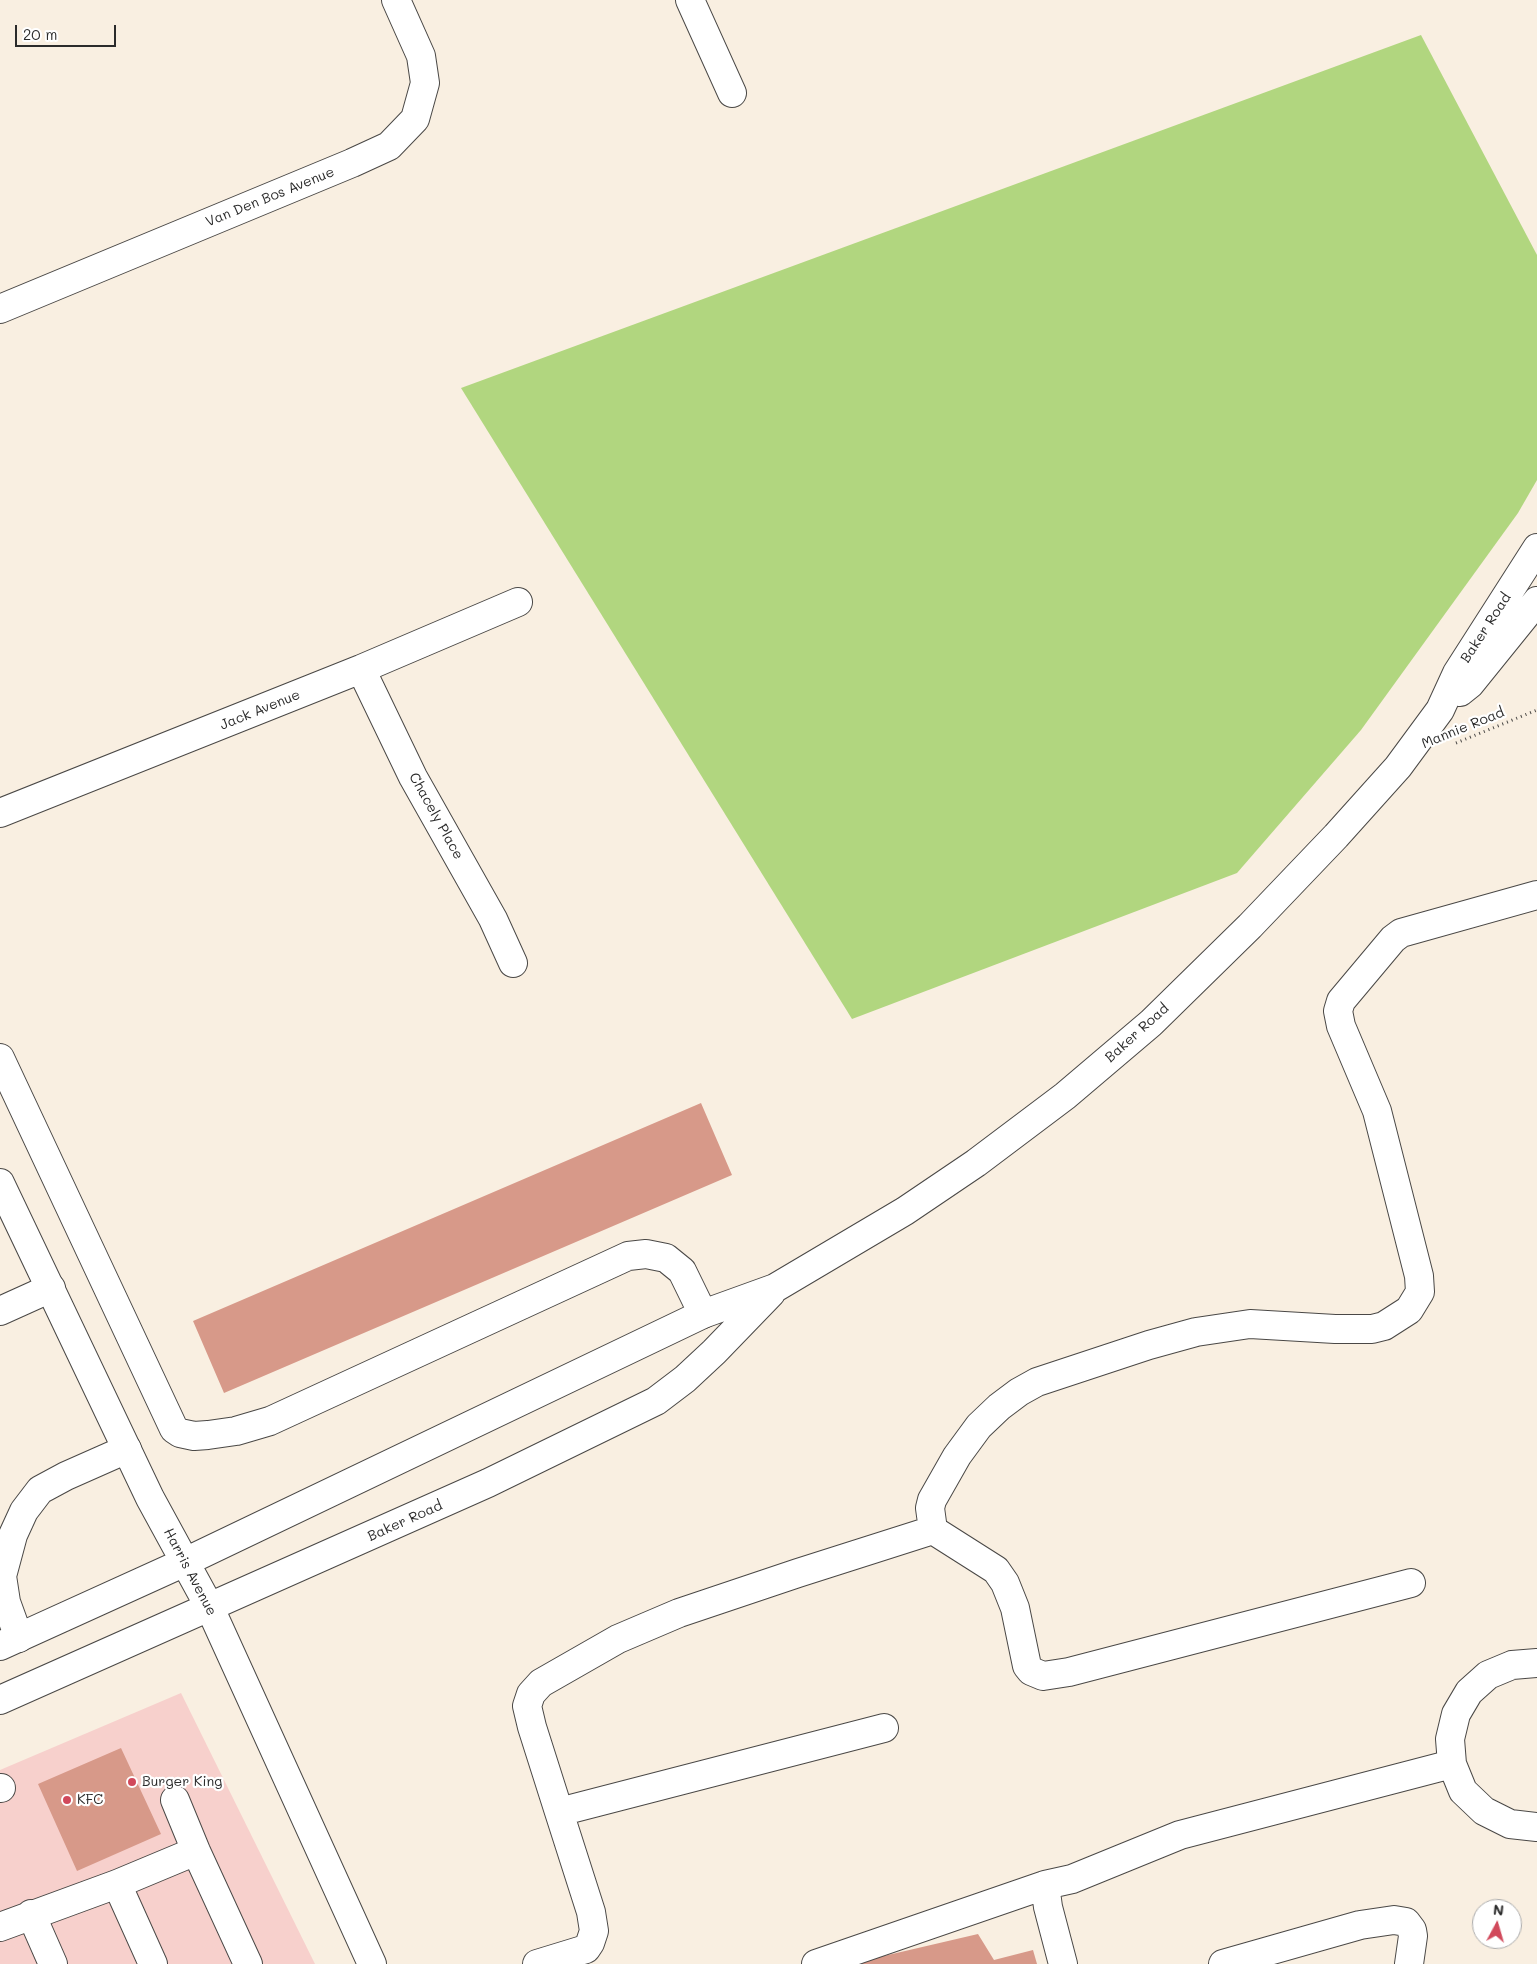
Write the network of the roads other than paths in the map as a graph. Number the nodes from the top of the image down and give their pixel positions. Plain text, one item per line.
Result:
1 (396, 0) edge
2 (690, 0) edge
3 (732, 93) dead end
4 (0, 309) edge
5 (1537, 548) edge
6 (1537, 601) edge
7 (518, 602) dead end
8 (361, 669) junction
9 (1440, 710) junction
10 (0, 812) edge
11 (1537, 895) edge
12 (513, 963) dead end
13 (0, 1058) edge
14 (0, 1182) edge
15 (51, 1288) junction
16 (775, 1288) junction
17 (0, 1311) edge
18 (703, 1314) junction
19 (127, 1449) junction
20 (933, 1530) junction
21 (185, 1562) junction
22 (1411, 1583) dead end
23 (210, 1608) junction
24 (9, 1642) edge
25 (1537, 1663) edge
26 (0, 1700) edge
27 (884, 1728) dead end
28 (1452, 1764) junction
29 (175, 1800) dead end
30 (559, 1812) junction
31 (1537, 1827) edge
32 (196, 1851) junction
33 (117, 1884) junction
34 (1045, 1886) junction
35 (31, 1914) junction
36 (0, 1926) edge
37 (53, 1964) edge
38 (153, 1964) edge
39 (248, 1964) edge
40 (372, 1964) edge
41 (537, 1964) edge
42 (816, 1964) edge
43 (1063, 1964) edge
44 (1223, 1964) edge
45 (1409, 1964) edge

1 - 4 main road, Van Den Bos Avenue
2 - 3 main road
5 - 9 main road, Baker Road
6 - 9 main road, Baker Road
7 - 8 main road, Jack Avenue
8 - 10 main road, Jack Avenue
8 - 12 main road, Chacely Place
9 - 16 main road, Baker Road
11 - 20 main road
13 - 18 main road
14 - 15 main road, Harris Avenue
15 - 17 main road
15 - 19 main road, Harris Avenue
16 - 18 main road, Baker Road
16 - 23 main road, Baker Road
18 - 21 main road, Baker Road
19 - 21 main road, Harris Avenue
19 - 24 main road
20 - 22 main road
20 - 30 main road
21 - 23 main road, Harris Avenue
21 - 24 main road, Baker Road
23 - 26 main road, Baker Road
23 - 40 main road, Harris Avenue
25 - 28 main road
27 - 30 main road
28 - 31 main road
28 - 34 main road
29 - 32 main road
30 - 41 main road
32 - 33 main road
32 - 39 main road
33 - 35 main road
33 - 38 main road
34 - 42 main road
34 - 43 main road
35 - 36 main road
35 - 37 main road
44 - 45 main road

